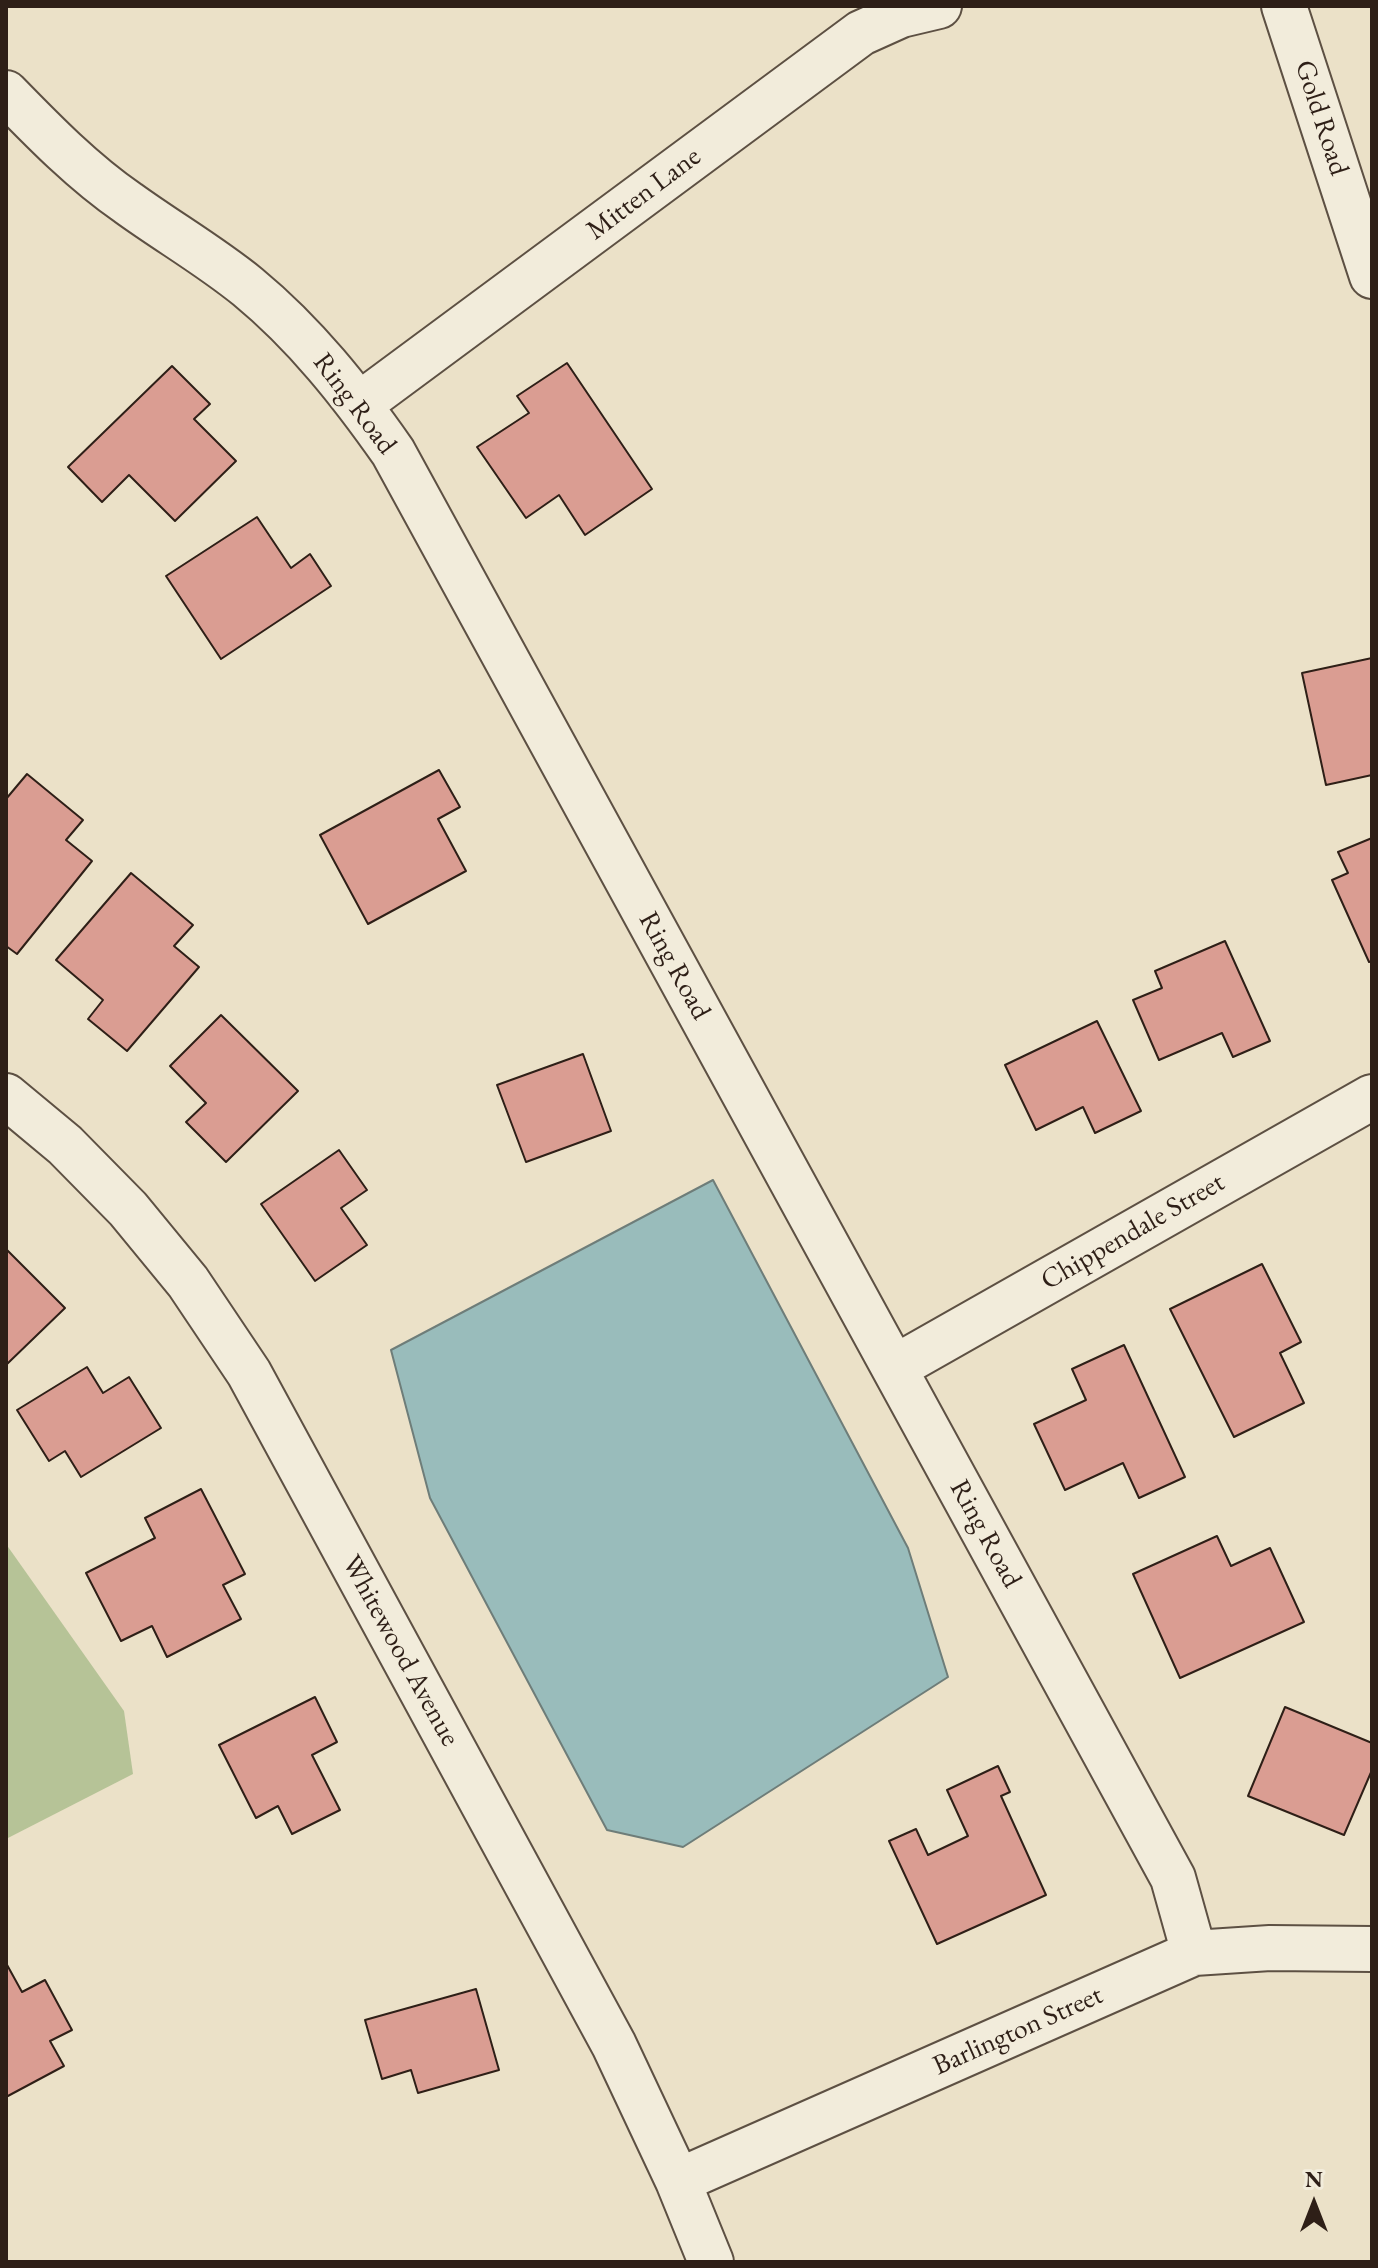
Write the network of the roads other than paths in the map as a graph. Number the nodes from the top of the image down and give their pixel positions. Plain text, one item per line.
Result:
1 (939, 6) edge
2 (1284, 6) edge
3 (6, 93) edge
4 (1372, 276) edge
5 (360, 404) junction
6 (6, 1096) edge
7 (1372, 1097) edge
8 (894, 1368) junction
9 (1372, 1949) edge
10 (1194, 1953) junction
11 (678, 2181) junction
12 (711, 2262) edge

1 - 5 street, Mitten Lane
2 - 4 street, Gold Road
3 - 5 street, Ring Road
5 - 8 street, Ring Road
6 - 11 street, Whitewood Avenue
7 - 8 street, Chippendale Street
8 - 10 street, Ring Road
9 - 10 street, Barlington Street
10 - 11 street, Barlington Street
11 - 12 street, Whitewood Avenue

